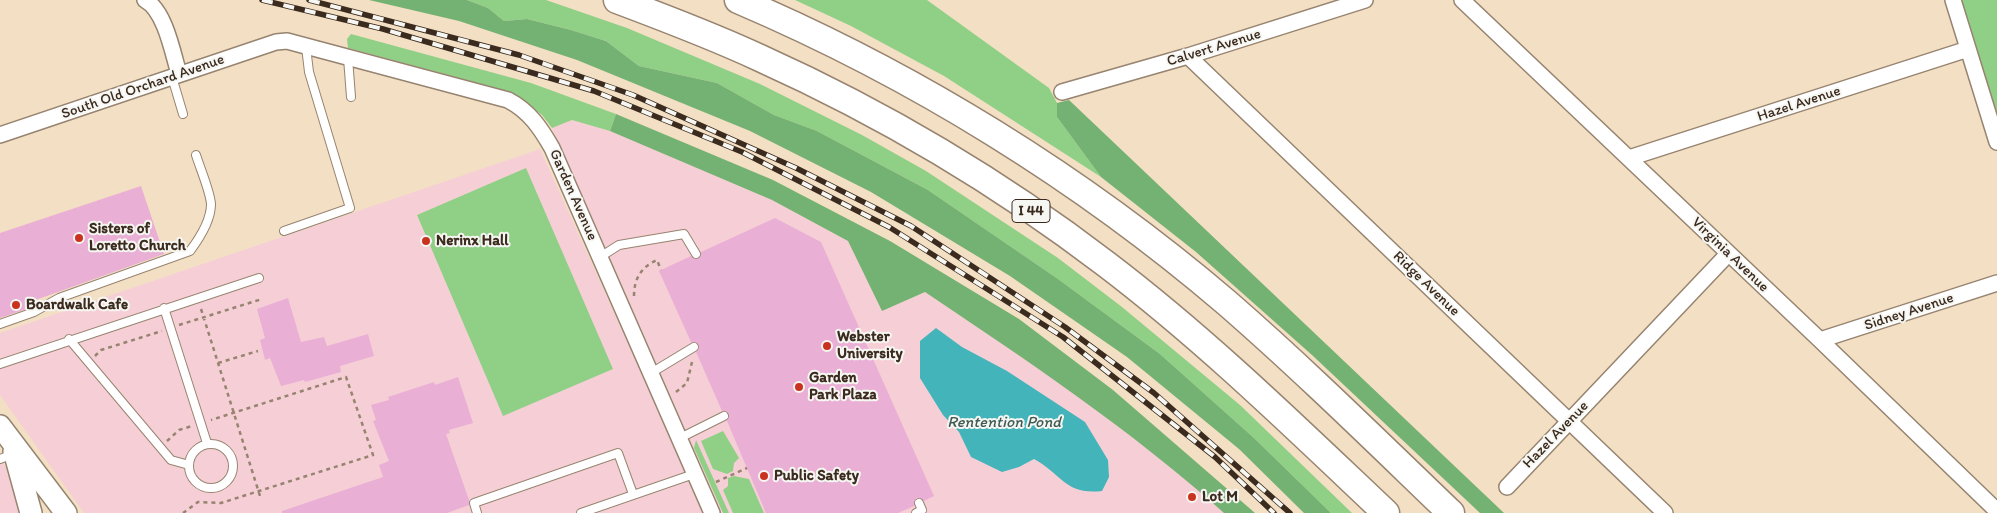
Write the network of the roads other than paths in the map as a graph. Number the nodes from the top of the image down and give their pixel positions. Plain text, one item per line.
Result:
1 (145, 0) edge
2 (617, 0) edge
3 (738, 0) edge
4 (1365, 0) edge
5 (1462, 0) edge
6 (1953, 0) edge
7 (287, 41) joint
8 (306, 47) junction
9 (1968, 49) junction
10 (1188, 56) junction
11 (348, 58) junction
12 (175, 76) junction
13 (1062, 92) dead end
14 (351, 97) dead end
15 (183, 114) dead end
16 (0, 135) edge
17 (1997, 142) edge
18 (196, 154) dead end
19 (1629, 158) junction
20 (284, 231) dead end
21 (696, 254) dead end
22 (1728, 254) junction
23 (600, 257) junction
24 (259, 278) dead end
25 (1997, 283) edge
26 (164, 308) junction
27 (0, 324) edge
28 (69, 339) junction
29 (1820, 340) junction
30 (694, 347) dead end
31 (0, 364) edge
32 (651, 373) junction
33 (724, 416) dead end
34 (1570, 421) junction
35 (680, 438) junction
36 (206, 443) junction
37 (9, 446) edge
38 (189, 465) junction
39 (694, 474) junction
40 (1507, 486) dead end
41 (633, 494) junction
42 (919, 503) dead end
43 (60, 509) edge
44 (1997, 511) edge
45 (31, 513) edge
46 (477, 513) edge
47 (580, 513) edge
48 (712, 513) edge
49 (916, 513) edge
50 (1386, 513) edge
51 (1451, 513) edge
52 (1664, 513) edge

1 - 12 street
2 - 50 highway, I 44
3 - 51 highway
4 - 10 street, Calvert Avenue
5 - 19 street, Virginia Avenue
6 - 9 street
7 - 8 street, Garden Avenue
7 - 12 street, South Old Orchard Avenue
8 - 11 street, Garden Avenue
8 - 20 lane
9 - 17 street
9 - 19 street, Hazel Avenue
10 - 13 street, Calvert Avenue
10 - 34 street, Ridge Avenue
11 - 14 lane
11 - 23 street, Garden Avenue
12 - 15 lane
12 - 16 street, South Old Orchard Avenue
18 - 27 lane
19 - 22 street, Virginia Avenue
21 - 23 lane
22 - 29 street, Virginia Avenue
22 - 34 street, Hazel Avenue
23 - 32 street, Garden Avenue
24 - 26 lane
25 - 29 street, Sidney Avenue
26 - 28 lane
26 - 36 lane
28 - 31 lane
28 - 38 lane
29 - 44 street, Virginia Avenue
30 - 32 lane
32 - 35 street, Garden Avenue
33 - 35 lane
34 - 40 street, Hazel Avenue
34 - 52 street, Ridge Avenue
35 - 39 street, Garden Avenue
36 - 38 lane
36 - 38 lane
37 - 43 main road
37 - 45 main road
39 - 41 lane
39 - 48 street, Garden Avenue
41 - 46 lane
41 - 47 lane
42 - 49 lane

